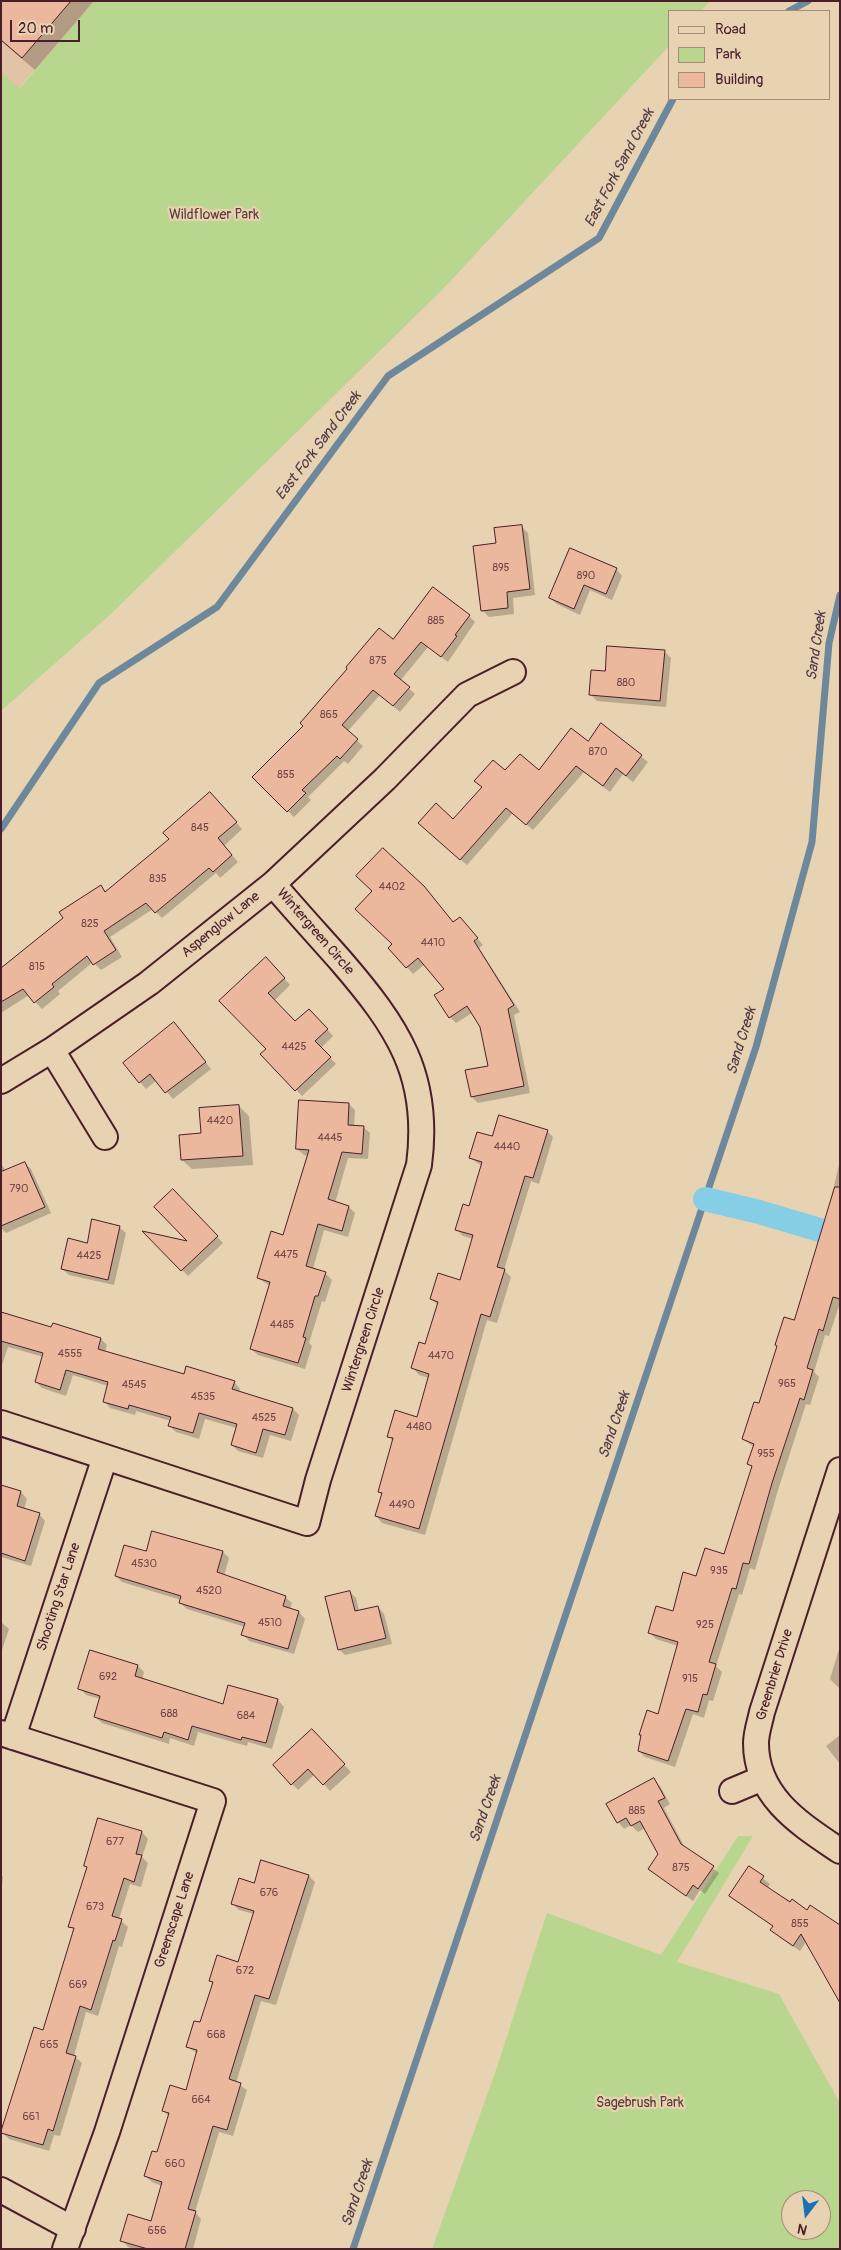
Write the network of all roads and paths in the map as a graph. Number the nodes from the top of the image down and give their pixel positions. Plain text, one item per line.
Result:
1 (513, 672) dead end
2 (273, 884) junction
3 (52, 1050) junction
4 (1, 1081) edge
5 (105, 1137) dead end
6 (1, 1423) edge
7 (105, 1456) junction
8 (840, 1470) edge
9 (7, 1735) edge
10 (763, 1778) junction
11 (732, 1791) dead end
12 (840, 1851) edge
13 (1, 2190) edge
14 (69, 2239) edge

1 - 2 street, Aspenglow Lane
2 - 3 street, Aspenglow Lane
2 - 7 street, Wintergreen Circle
3 - 4 street, Aspenglow Lane
3 - 5 street
6 - 7 street, Wintergreen Circle
7 - 9 street, Shooting Star Lane
8 - 10 street, Greenbrier Drive
9 - 14 street, Greenscape Lane
10 - 11 street
10 - 12 street, Greenbrier Drive
13 - 14 street

